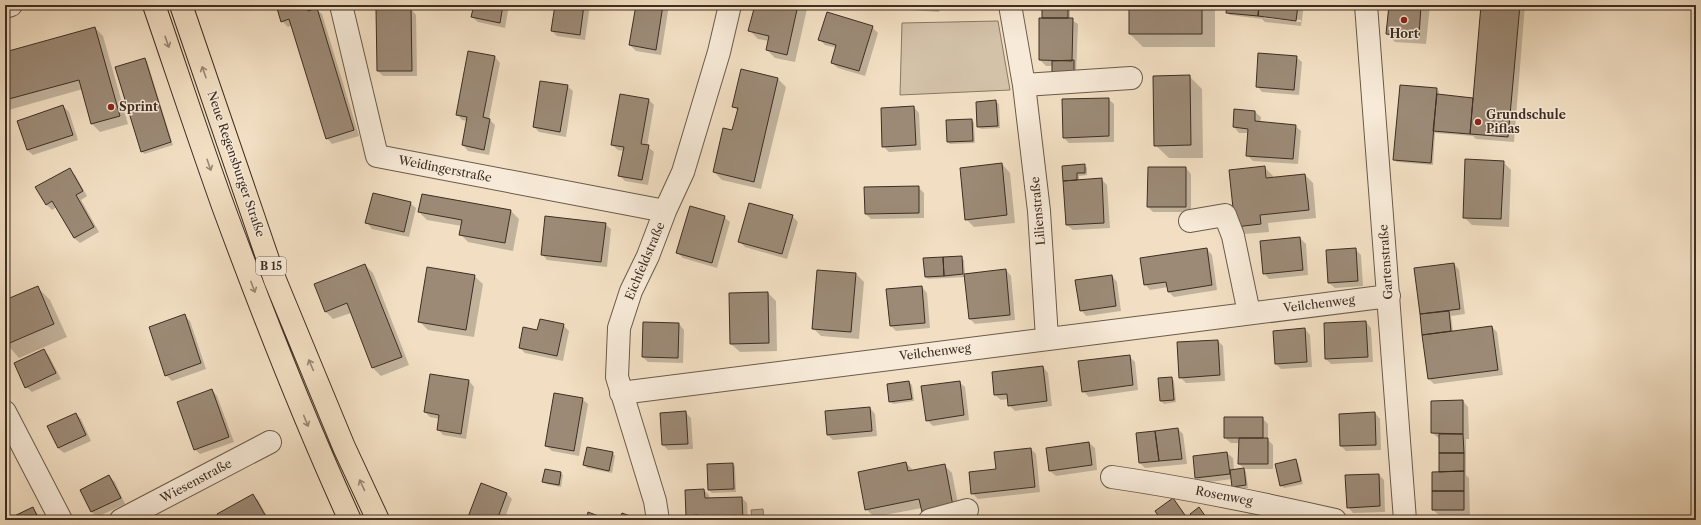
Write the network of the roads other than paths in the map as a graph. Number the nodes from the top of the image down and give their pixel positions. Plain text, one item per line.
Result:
1 (11, 5) edge
2 (154, 5) edge
3 (181, 5) edge
4 (341, 5) edge
5 (730, 5) edge
6 (1010, 5) edge
7 (1366, 5) edge
8 (5, 7) edge
9 (1130, 78) dead end
10 (1024, 85) junction
11 (665, 211) junction
12 (1190, 221) dead end
13 (1389, 296) junction
14 (1249, 313) junction
15 (1046, 338) junction
16 (621, 393) junction
17 (5, 412) edge
18 (270, 442) dead end
19 (1112, 477) dead end
20 (967, 510) dead end
21 (60, 520) edge
22 (121, 520) edge
23 (350, 520) edge
24 (378, 520) edge
25 (658, 520) edge
26 (930, 520) edge
27 (1334, 520) edge
28 (1405, 520) edge

1 - 8 street
2 -> 23 highway, Neue Regensburger Straße / B 15
24 -> 3 highway, Neue Regensburger Straße / B 15
4 - 11 street, Weidingerstraße
5 - 11 street, Eichfeldstraße
6 - 10 street, Lilienstraße
7 - 13 street, Gartenstraße
9 - 10 street
10 - 15 street, Lilienstraße
11 - 16 street, Eichfeldstraße
12 - 14 street
13 - 14 street, Veilchenweg
13 - 28 street, Gartenstraße
14 - 15 street, Veilchenweg
15 - 16 street, Veilchenweg
16 - 25 street, Eichfeldstraße
17 - 21 street
18 - 22 street, Wiesenstraße
19 - 27 street, Rosenweg
20 - 26 street

